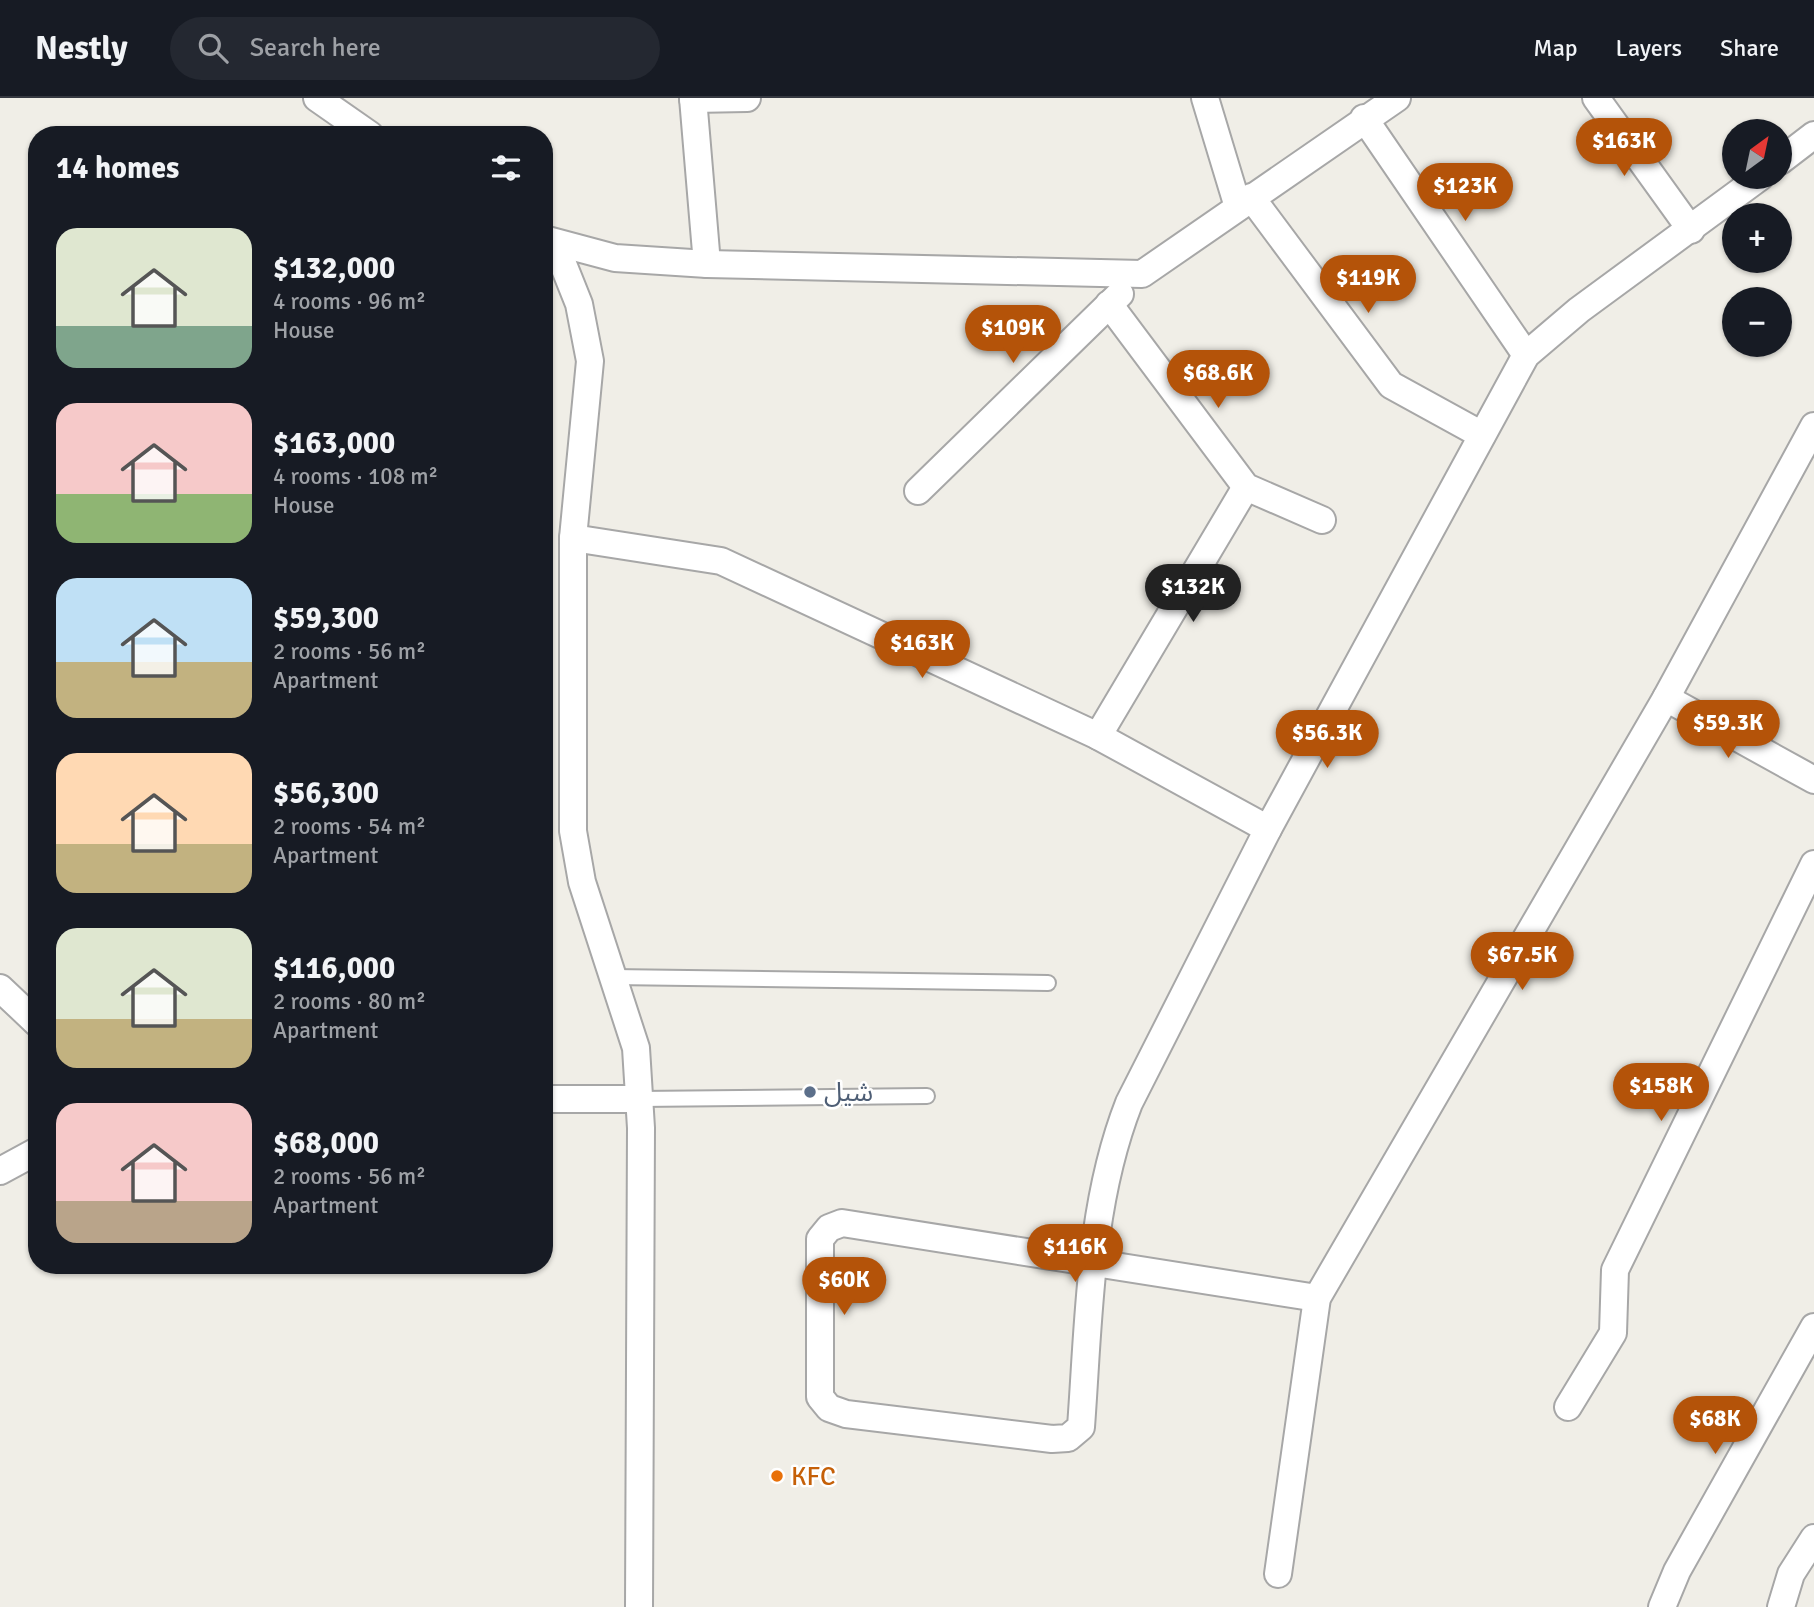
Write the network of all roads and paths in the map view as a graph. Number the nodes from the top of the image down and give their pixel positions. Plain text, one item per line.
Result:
1 (317, 98) edge
2 (693, 98) edge
3 (747, 98) edge
4 (1205, 98) edge
5 (1397, 98) edge
6 (1596, 98) edge
7 (1364, 118) junction
8 (357, 126) edge
9 (1814, 135) edge
10 (1792, 152) edge
11 (1744, 189) edge
12 (1245, 202) junction
13 (1691, 230) junction
14 (553, 242) edge
15 (553, 248) edge
16 (707, 264) junction
17 (1142, 274) junction
18 (1109, 304) junction
19 (1526, 355) junction
20 (1814, 426) edge
21 (1482, 435) junction
22 (1246, 487) junction
23 (918, 491) dead end
24 (1322, 520) dead end
25 (573, 538) junction
26 (1665, 698) junction
27 (1098, 736) junction
28 (1814, 780) edge
29 (1268, 829) junction
30 (1814, 864) edge
31 (612, 977) junction
32 (1048, 983) dead end
33 (0, 988) edge
34 (28, 1014) edge
35 (927, 1096) dead end
36 (553, 1099) edge
37 (639, 1099) junction
38 (28, 1156) edge
39 (0, 1171) edge
40 (1093, 1264) junction
41 (1317, 1298) junction
42 (1814, 1327) edge
43 (1567, 1407) dead end
44 (1814, 1538) edge
45 (1278, 1574) dead end
46 (639, 1607) edge
47 (1662, 1607) edge
48 (1782, 1607) edge

1 - 8 street
2 - 3 street
2 - 16 street
4 - 12 street
5 - 7 street
6 - 13 street
7 - 12 street
7 - 19 street
9 - 10 street
11 - 13 street
12 - 17 street
12 - 21 street
13 - 19 street
14 - 16 street
15 - 25 street
16 - 17 street
17 - 18 street
18 - 22 street
18 - 23 street
19 - 21 street
20 - 26 street
21 - 29 street
22 - 24 street
22 - 27 street
25 - 27 street
25 - 31 street
26 - 28 street
26 - 41 street
27 - 29 street
29 - 40 street
30 - 43 street
31 - 32 lane
31 - 37 street
33 - 34 street
35 - 37 lane
36 - 37 street
37 - 46 street
38 - 39 street
40 - 40 street
40 - 41 street
41 - 45 street
42 - 47 street
44 - 48 street

